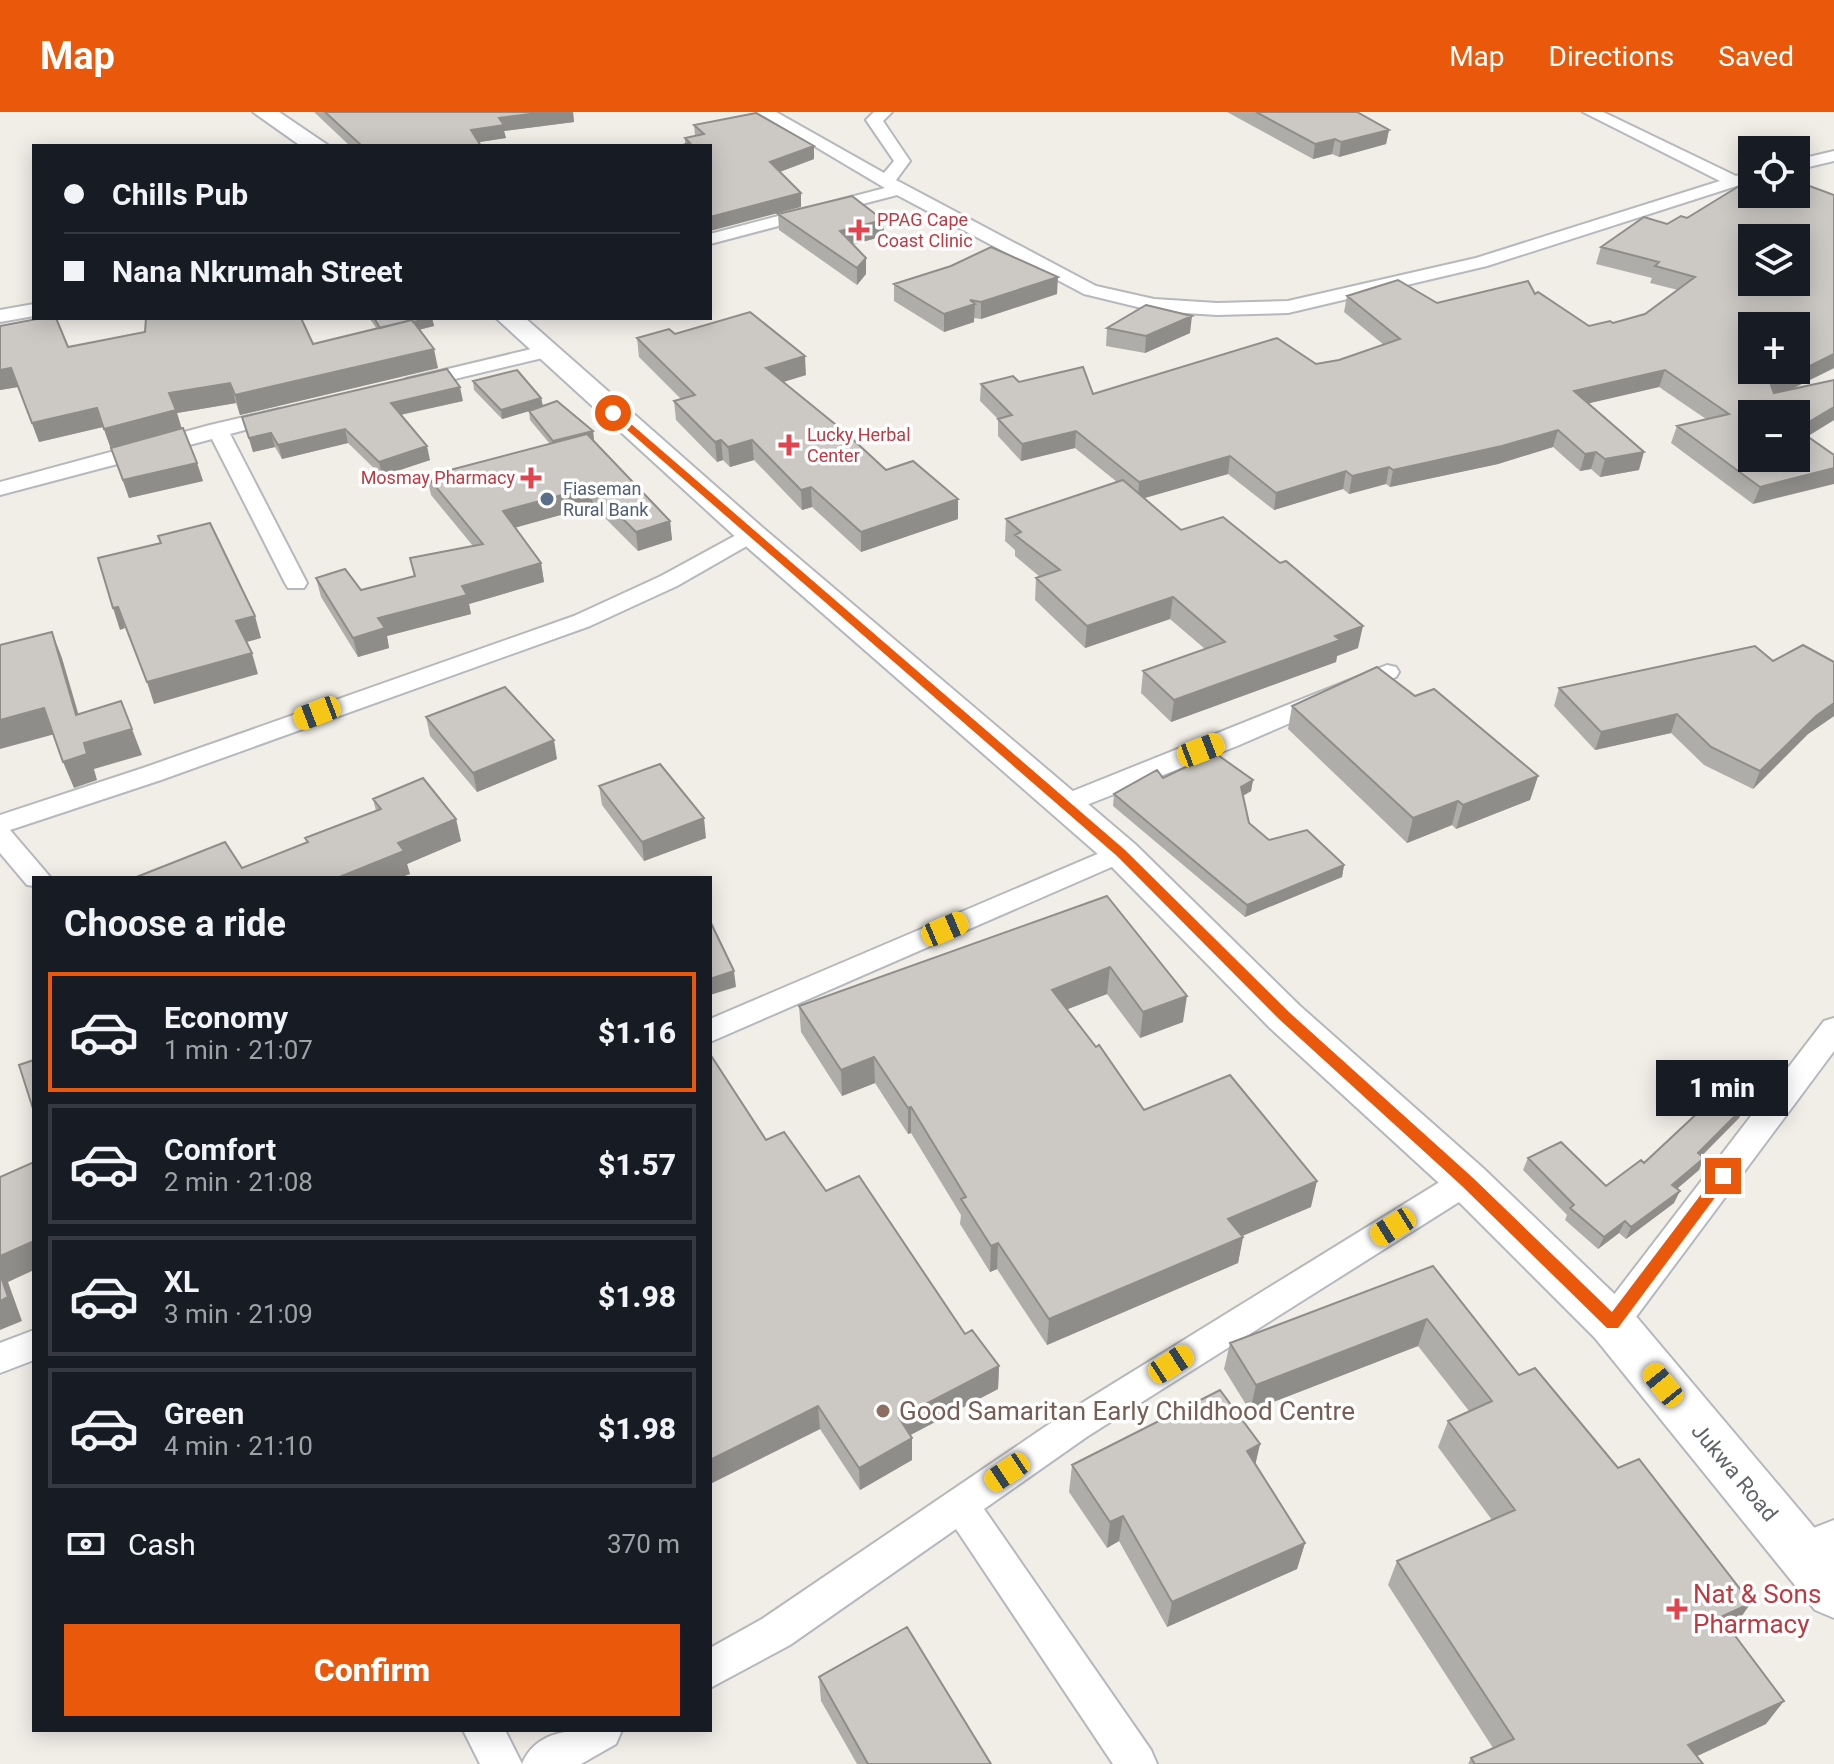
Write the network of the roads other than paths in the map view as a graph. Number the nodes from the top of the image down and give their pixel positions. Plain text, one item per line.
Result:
1 (264, 112) edge
2 (765, 112) edge
3 (884, 112) edge
4 (1591, 112) edge
5 (314, 144) edge
6 (1834, 156) edge
7 (1810, 162) edge
8 (1738, 180) edge
9 (1733, 181) junction
10 (893, 185) junction
11 (712, 238) edge
12 (32, 310) edge
13 (0, 316) edge
14 (511, 320) edge
15 (544, 352) junction
16 (395, 387) edge
17 (306, 408) edge
18 (217, 429) junction
19 (0, 489) edge
20 (751, 534) junction
21 (296, 583) dead end
22 (1387, 672) edge
23 (1062, 805) junction
24 (0, 824) edge
25 (0, 836) edge
26 (1121, 853) junction
27 (35, 876) edge
28 (1834, 1029) edge
29 (712, 1030) edge
30 (1467, 1181) junction
31 (1612, 1323) junction
32 (32, 1346) edge
33 (0, 1358) edge
34 (960, 1504) junction
35 (1817, 1543) edge
36 (1834, 1592) edge
37 (712, 1668) edge
38 (484, 1732) edge
39 (598, 1732) edge
40 (502, 1764) edge
41 (542, 1764) edge
42 (1137, 1764) edge

1 - 5 main road
2 - 10 street
3 - 10 street
4 - 9 street
6 - 7 street
8 - 9 street
9 - 10 street
10 - 11 street
12 - 13 street
14 - 15 main road, Jukwa Road
15 - 16 street
15 - 20 main road, Jukwa Road
17 - 18 street
18 - 19 street
18 - 21 street
20 - 23 main road, Jukwa Road
20 - 24 street
22 - 23 street
23 - 26 main road, Jukwa Road
25 - 27 street
26 - 29 street
26 - 30 main road, Jukwa Road
28 - 31 street
30 - 31 main road, Jukwa Road
30 - 34 street
31 - 35 main road, Jukwa Road
32 - 33 street
34 - 37 street
34 - 42 street
35 - 36 main road, Jukwa Road
38 - 40 street
39 - 41 street

